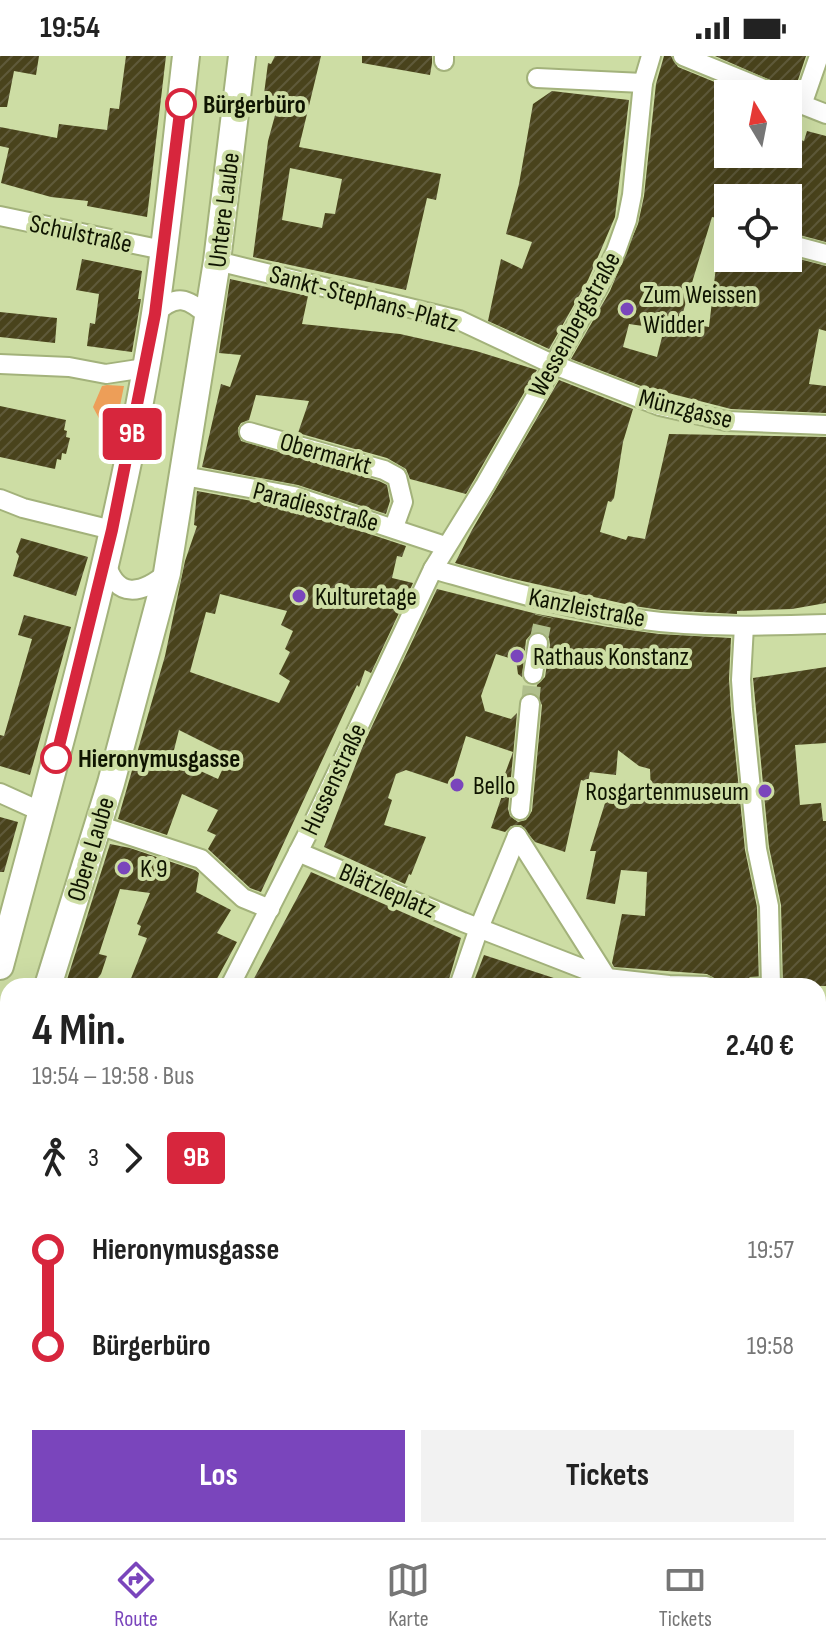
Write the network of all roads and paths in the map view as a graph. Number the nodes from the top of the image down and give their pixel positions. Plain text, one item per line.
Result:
1 (186, 56) edge
2 (242, 56) edge
3 (651, 56) edge
4 (683, 56) edge
5 (819, 56) edge
6 (537, 78) dead end
7 (742, 80) edge
8 (643, 83) junction
9 (802, 89) edge
10 (802, 105) edge
11 (826, 114) edge
12 (0, 216) edge
13 (802, 248) edge
14 (163, 250) junction
15 (826, 254) edge
16 (217, 261) junction
17 (155, 314) junction
18 (208, 316) junction
19 (0, 364) edge
20 (552, 364) junction
21 (145, 368) junction
22 (826, 425) edge
23 (249, 432) dead end
24 (184, 476) junction
25 (0, 499) edge
26 (394, 527) junction
27 (112, 530) junction
28 (445, 546) junction
29 (105, 559) junction
30 (433, 569) junction
31 (167, 573) junction
32 (826, 624) edge
33 (744, 626) junction
34 (538, 643) tunnel mouth
35 (533, 674) tunnel mouth
36 (530, 704) tunnel mouth
37 (0, 793) edge
38 (520, 810) dead end
39 (42, 812) junction
40 (98, 825) junction
41 (298, 852) junction
42 (270, 909) junction
43 (479, 928) junction
44 (0, 966) edge
45 (50, 978) edge
46 (234, 978) edge
47 (462, 978) edge
48 (607, 978) joint
49 (769, 978) edge

1 - 14 main road, Untere Laube
2 - 16 main road, Untere Laube
3 - 8 street, Wessenbergstraße
4 - 7 street
5 - 9 street
6 - 8 street
8 - 20 street, Wessenbergstraße
10 - 11 street
12 - 14 street, Schulstraße
13 - 15 street
14 - 17 main road, Untere Laube
16 - 18 main road, Untere Laube
16 - 20 street, Sankt-Stephans-Platz
17 - 18 street, Untere Laube
17 - 21 main road, Untere Laube
18 - 24 main road, Untere Laube
19 - 21 street
20 - 22 street, Münzgasse
20 - 28 street, Wessenbergstraße
21 - 27 main road, Obere Laube
23 - 26 street, Obermarkt
24 - 26 street, Paradiesstraße
24 - 31 main road, Obere Laube
25 - 27 street
26 - 28 street, Paradiesstraße
27 - 29 main road, Obere Laube
28 - 30 street, Wessenbergstraße
29 - 31 street
29 - 39 main road, Obere Laube
30 - 33 street, Kanzleistraße
30 - 41 street, Hussenstraße
31 - 40 main road, Obere Laube
32 - 33 street, Kanzleistraße
33 - 49 street
34 - 35 street
36 - 38 street
37 - 39 street
39 - 44 main road, Obere Laube
40 - 42 street
40 - 45 main road, Obere Laube
41 - 42 street, Hussenstraße
41 - 43 street, Blätzleplatz
42 - 46 street, Hussenstraße
43 - 47 street
43 - 48 street, Blätzleplatz
43 - 48 street

